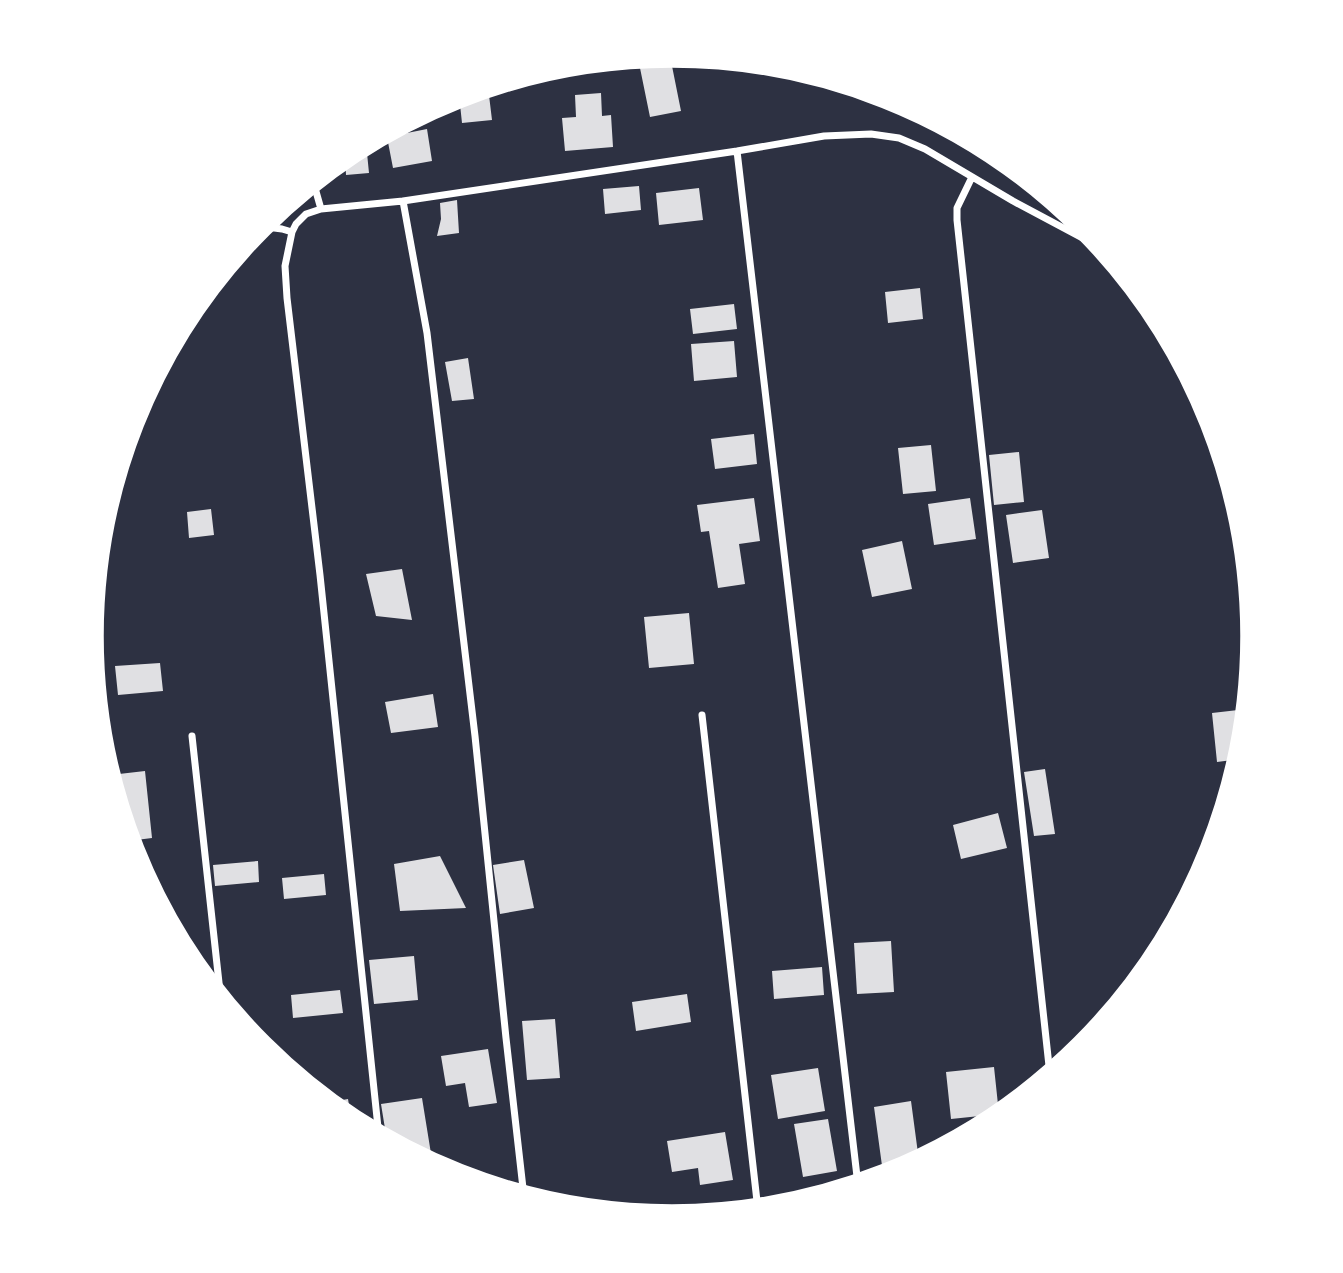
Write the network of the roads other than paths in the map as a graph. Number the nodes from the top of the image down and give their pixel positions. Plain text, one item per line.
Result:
1 (737, 151) junction
2 (972, 177) junction
3 (316, 191) edge
4 (403, 201) junction
5 (321, 209) junction
6 (274, 228) edge
7 (292, 232) junction
8 (1076, 234) edge
9 (702, 715) dead end
10 (192, 736) dead end
11 (219, 983) edge
12 (1049, 1063) edge
13 (378, 1125) edge
14 (857, 1175) edge
15 (523, 1187) edge
16 (757, 1200) edge

1 - 2 street
1 - 4 street
1 - 14 street
2 - 8 street
2 - 12 street
3 - 5 street
4 - 5 street
4 - 15 street
5 - 7 street
6 - 7 street
7 - 13 street
9 - 16 street
10 - 11 street

